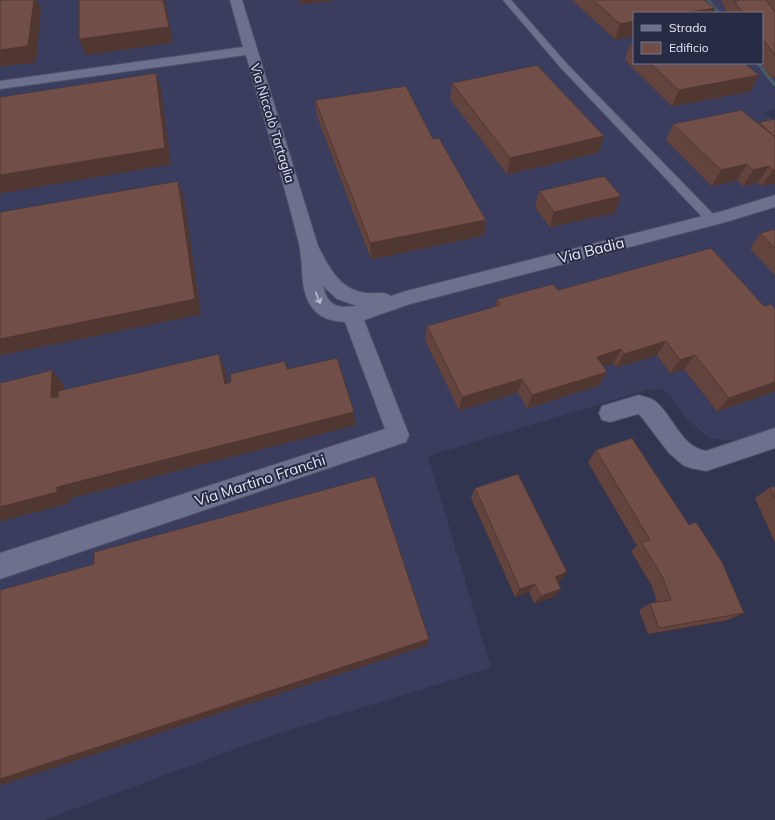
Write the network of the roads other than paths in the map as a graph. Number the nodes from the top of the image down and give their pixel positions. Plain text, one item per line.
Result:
1 (236, 0) edge
2 (507, 0) edge
3 (251, 50) junction
4 (0, 85) edge
5 (775, 201) edge
6 (711, 220) junction
7 (309, 246) junction
8 (344, 294) joint
9 (406, 298) junction
10 (344, 315) junction
11 (610, 413) dead end
12 (775, 438) edge
13 (0, 566) edge

1 - 3 street, Via Niccolò Tartaglia
2 - 6 lane
3 - 4 street
3 - 7 street, Via Niccolò Tartaglia
5 - 6 street, Via Badia
6 - 9 street, Via Badia
7 - 8 street, Via Niccolò Tartaglia
7 -> 10 street, Via Niccolò Tartaglia
8 - 9 street, Via Badia
9 - 10 street, Via Badia
10 - 13 street, Via Martino Franchi
11 - 12 street

